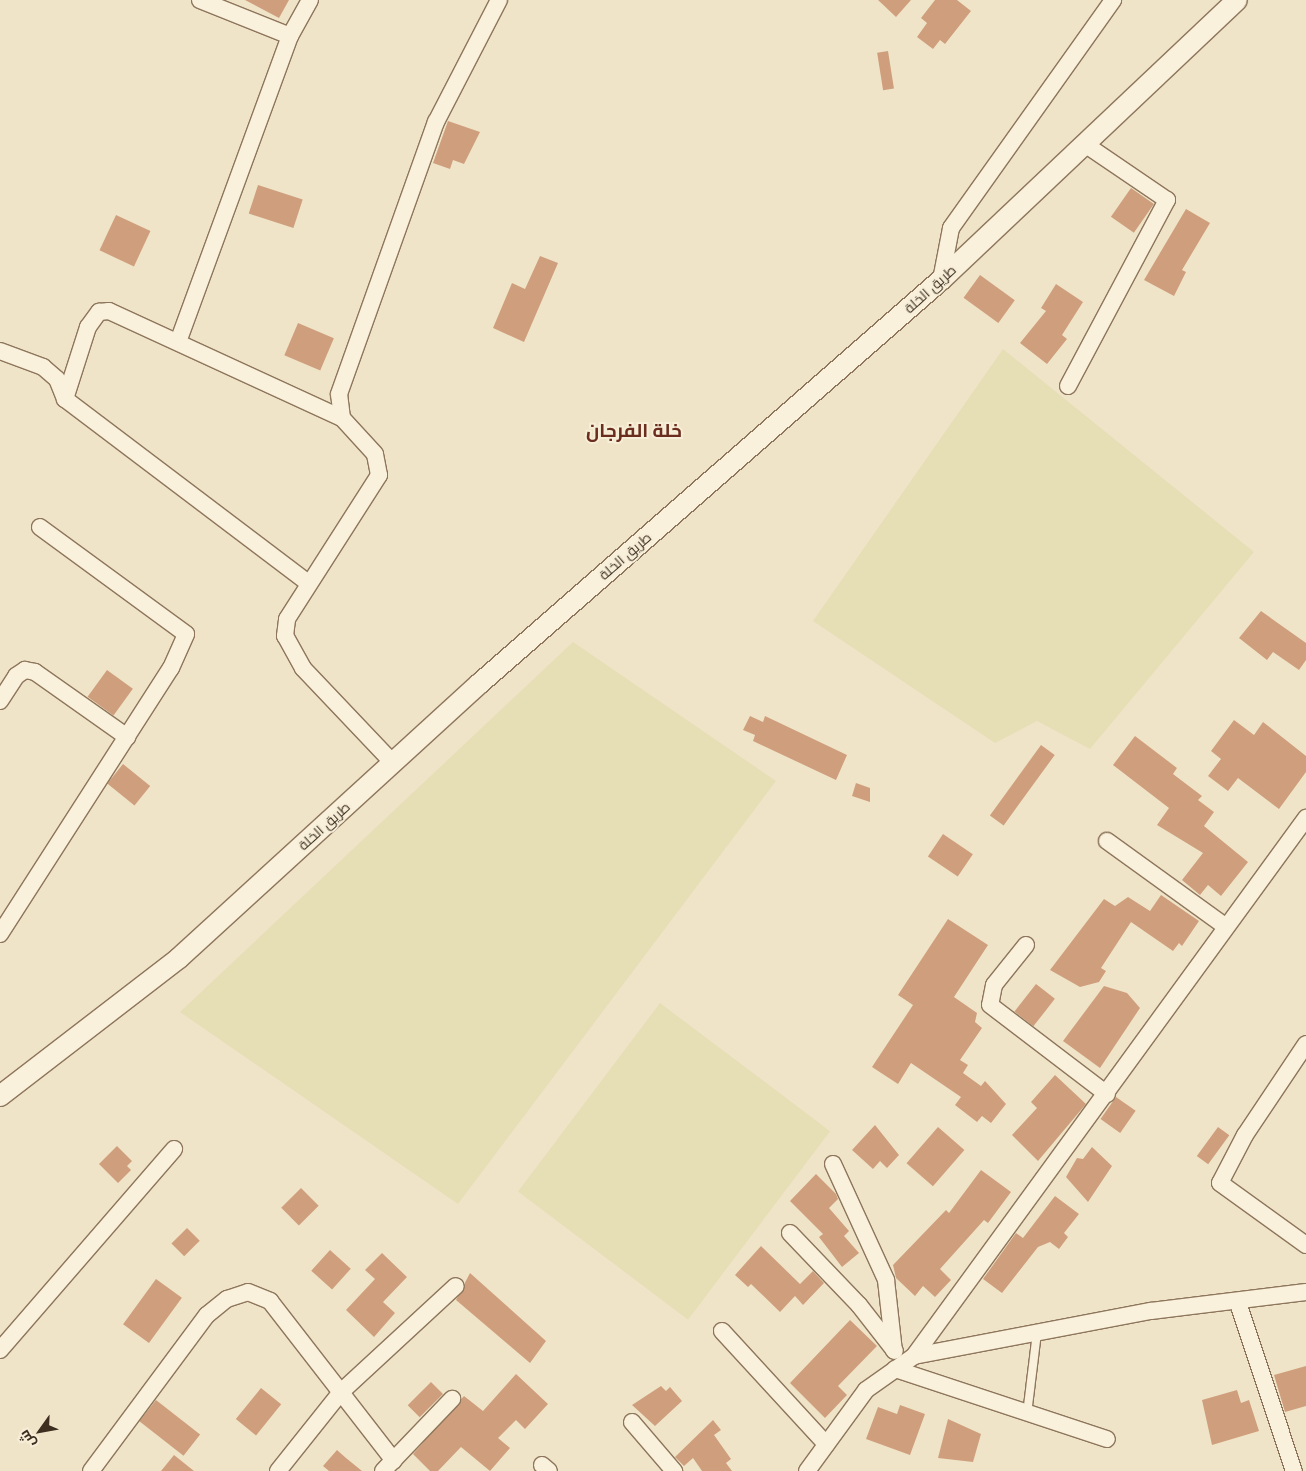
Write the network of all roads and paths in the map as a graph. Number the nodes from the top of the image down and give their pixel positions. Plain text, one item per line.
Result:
1 (200, 0) edge
2 (310, 0) edge
3 (499, 0) edge
4 (1113, 0) edge
5 (1237, 0) edge
6 (290, 36) junction
7 (1086, 145) junction
8 (941, 280) junction
9 (178, 342) junction
10 (0, 351) edge
11 (1068, 386) dead end
12 (66, 399) junction
13 (342, 418) junction
14 (40, 527) dead end
15 (307, 582) junction
16 (0, 701) edge
17 (127, 737) junction
18 (393, 763) junction
19 (1306, 818) edge
20 (1107, 840) dead end
21 (1225, 926) junction
22 (2, 928) edge
23 (1026, 945) dead end
24 (1306, 1044) edge
25 (1107, 1094) junction
26 (0, 1096) edge
27 (174, 1149) dead end
28 (833, 1164) dead end
29 (790, 1233) dead end
30 (1306, 1245) edge
31 (456, 1286) dead end
32 (1306, 1292) edge
33 (1238, 1302) junction
34 (722, 1331) dead end
35 (1038, 1331) junction
36 (0, 1350) edge
37 (902, 1359) junction
38 (341, 1392) junction
39 (452, 1399) dead end
40 (1027, 1414) junction
41 (632, 1422) dead end
42 (1107, 1439) dead end
43 (826, 1444) junction
44 (388, 1466) edge
45 (91, 1471) edge
46 (278, 1471) edge
47 (674, 1471) edge
48 (807, 1471) edge
49 (1294, 1471) edge

1 - 6 street
2 - 6 street
3 - 13 street
4 - 8 street
5 - 7 street, طريق الخلة
6 - 9 street
7 - 8 street, طريق الخلة
7 - 11 street
8 - 18 street, طريق الخلة
9 - 12 street
9 - 13 street
10 - 12 street
12 - 15 street
13 - 15 street
14 - 17 street
15 - 18 street
16 - 17 street
17 - 22 street
18 - 26 street, طريق الخلة
19 - 21 street
20 - 21 street
21 - 25 street
23 - 25 street
24 - 30 street
25 - 37 street
27 - 36 street
28 - 37 street
29 - 37 street
31 - 38 street
32 - 33 street
33 - 35 street
33 - 49 street
34 - 43 street
35 - 37 street
35 - 40 lane
37 - 40 street
37 - 43 street
38 - 44 street
38 - 45 street
38 - 46 street
39 - 44 street
40 - 42 street
41 - 47 street
43 - 48 street

